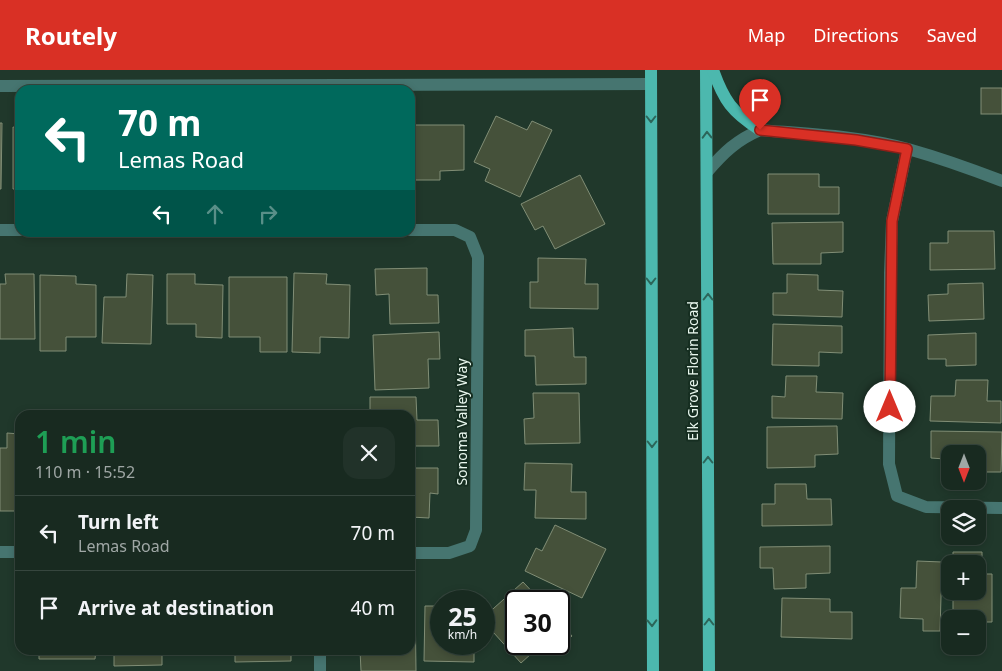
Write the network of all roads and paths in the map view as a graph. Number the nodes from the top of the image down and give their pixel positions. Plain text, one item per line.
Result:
1 (650, 70) edge
2 (706, 70) edge
3 (713, 70) edge
4 (651, 84) junction
5 (326, 85) edge
6 (0, 86) edge
7 (15, 86) edge
8 (760, 130) junction
9 (907, 149) junction
10 (707, 172) junction
11 (1002, 181) edge
12 (0, 230) edge
13 (15, 230) edge
14 (415, 230) edge
15 (1002, 508) edge
16 (0, 552) edge
17 (15, 552) edge
18 (415, 553) edge
19 (320, 655) edge
20 (320, 671) edge
21 (653, 671) edge
22 (709, 671) edge

1 - 4 main road
10 -> 2 main road, Elk Grove Florin Road
3 - 8 main road
4 - 5 street
4 -> 21 main road
6 - 7 street
8 - 9 street
8 - 10 street
9 - 11 street
9 - 15 street
22 -> 10 main road, Elk Grove Florin Road
12 - 13 street
14 - 18 street, Sonoma Valley Way
16 - 17 street
19 - 20 street

